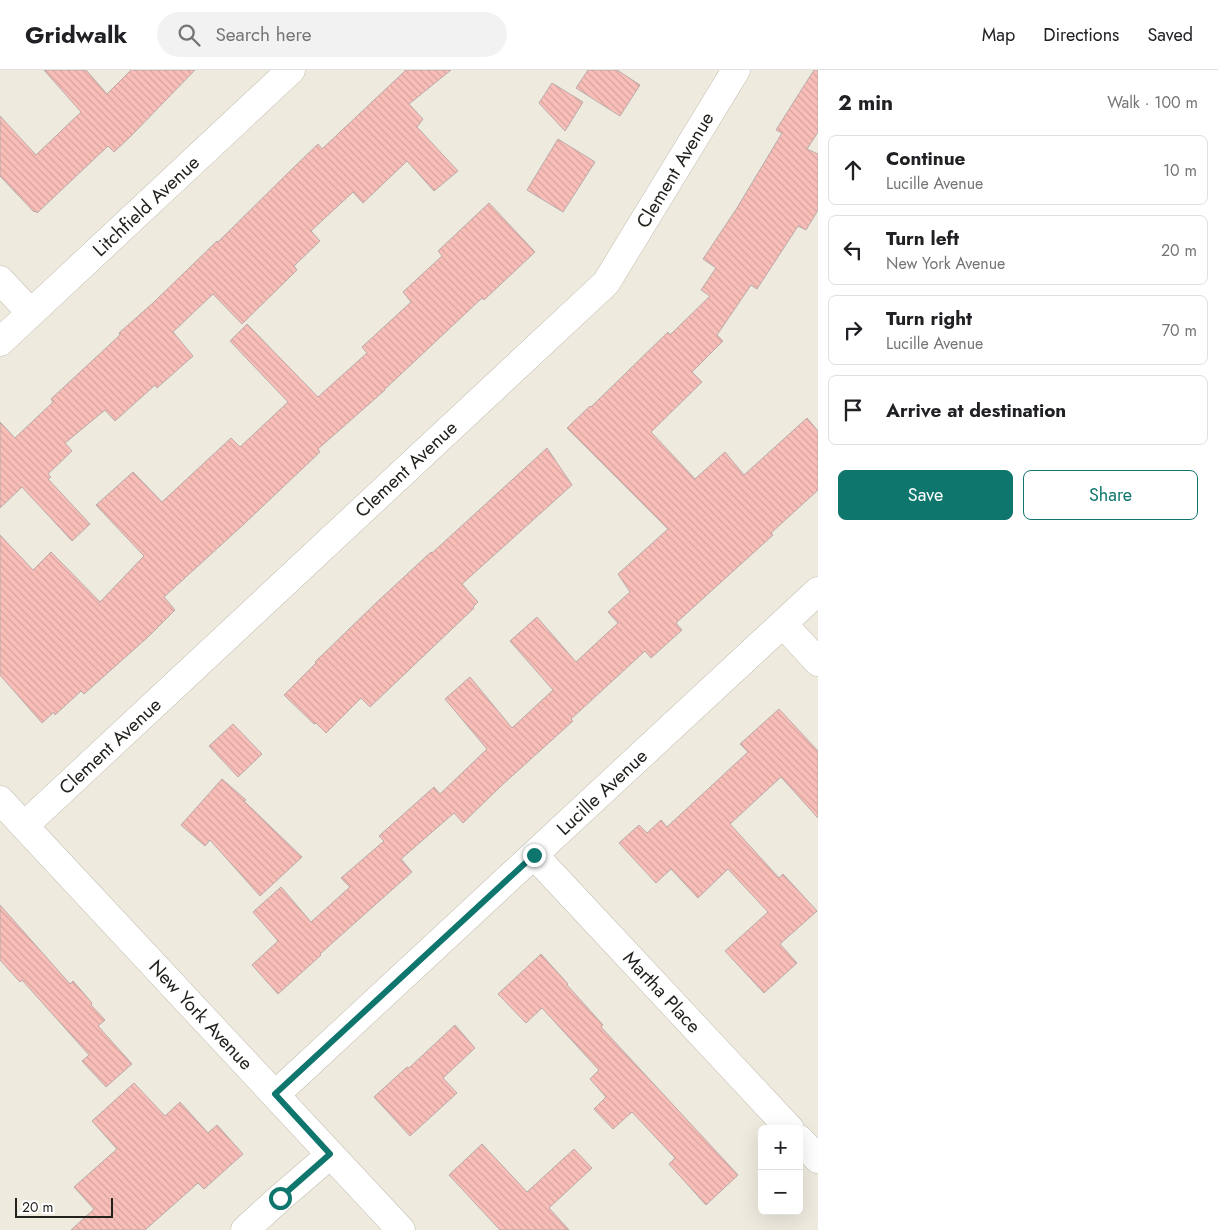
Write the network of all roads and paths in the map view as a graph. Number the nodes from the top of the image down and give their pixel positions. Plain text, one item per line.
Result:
1 (736, 70) edge
2 (280, 74) edge
3 (0, 280) edge
4 (31, 313) junction
5 (0, 342) edge
6 (818, 591) edge
7 (783, 624) junction
8 (818, 662) edge
9 (0, 800) edge
10 (24, 826) junction
11 (534, 855) junction
12 (275, 1094) junction
13 (786, 1125) edge
14 (803, 1143) edge
15 (330, 1154) junction
16 (818, 1159) edge
17 (245, 1230) edge
18 (400, 1230) edge

1 - 10 street, Clement Avenue
2 - 4 street, Litchfield Avenue
3 - 4 street
4 - 5 street, Litchfield Avenue
6 - 7 street, Lucille Avenue
7 - 8 street
7 - 11 street, Lucille Avenue
9 - 10 street, New York Avenue
10 - 12 street, New York Avenue
11 - 12 street, Lucille Avenue
11 - 13 street, Martha Place
12 - 15 street, New York Avenue
14 - 16 street
15 - 17 street
15 - 18 street, New York Avenue

